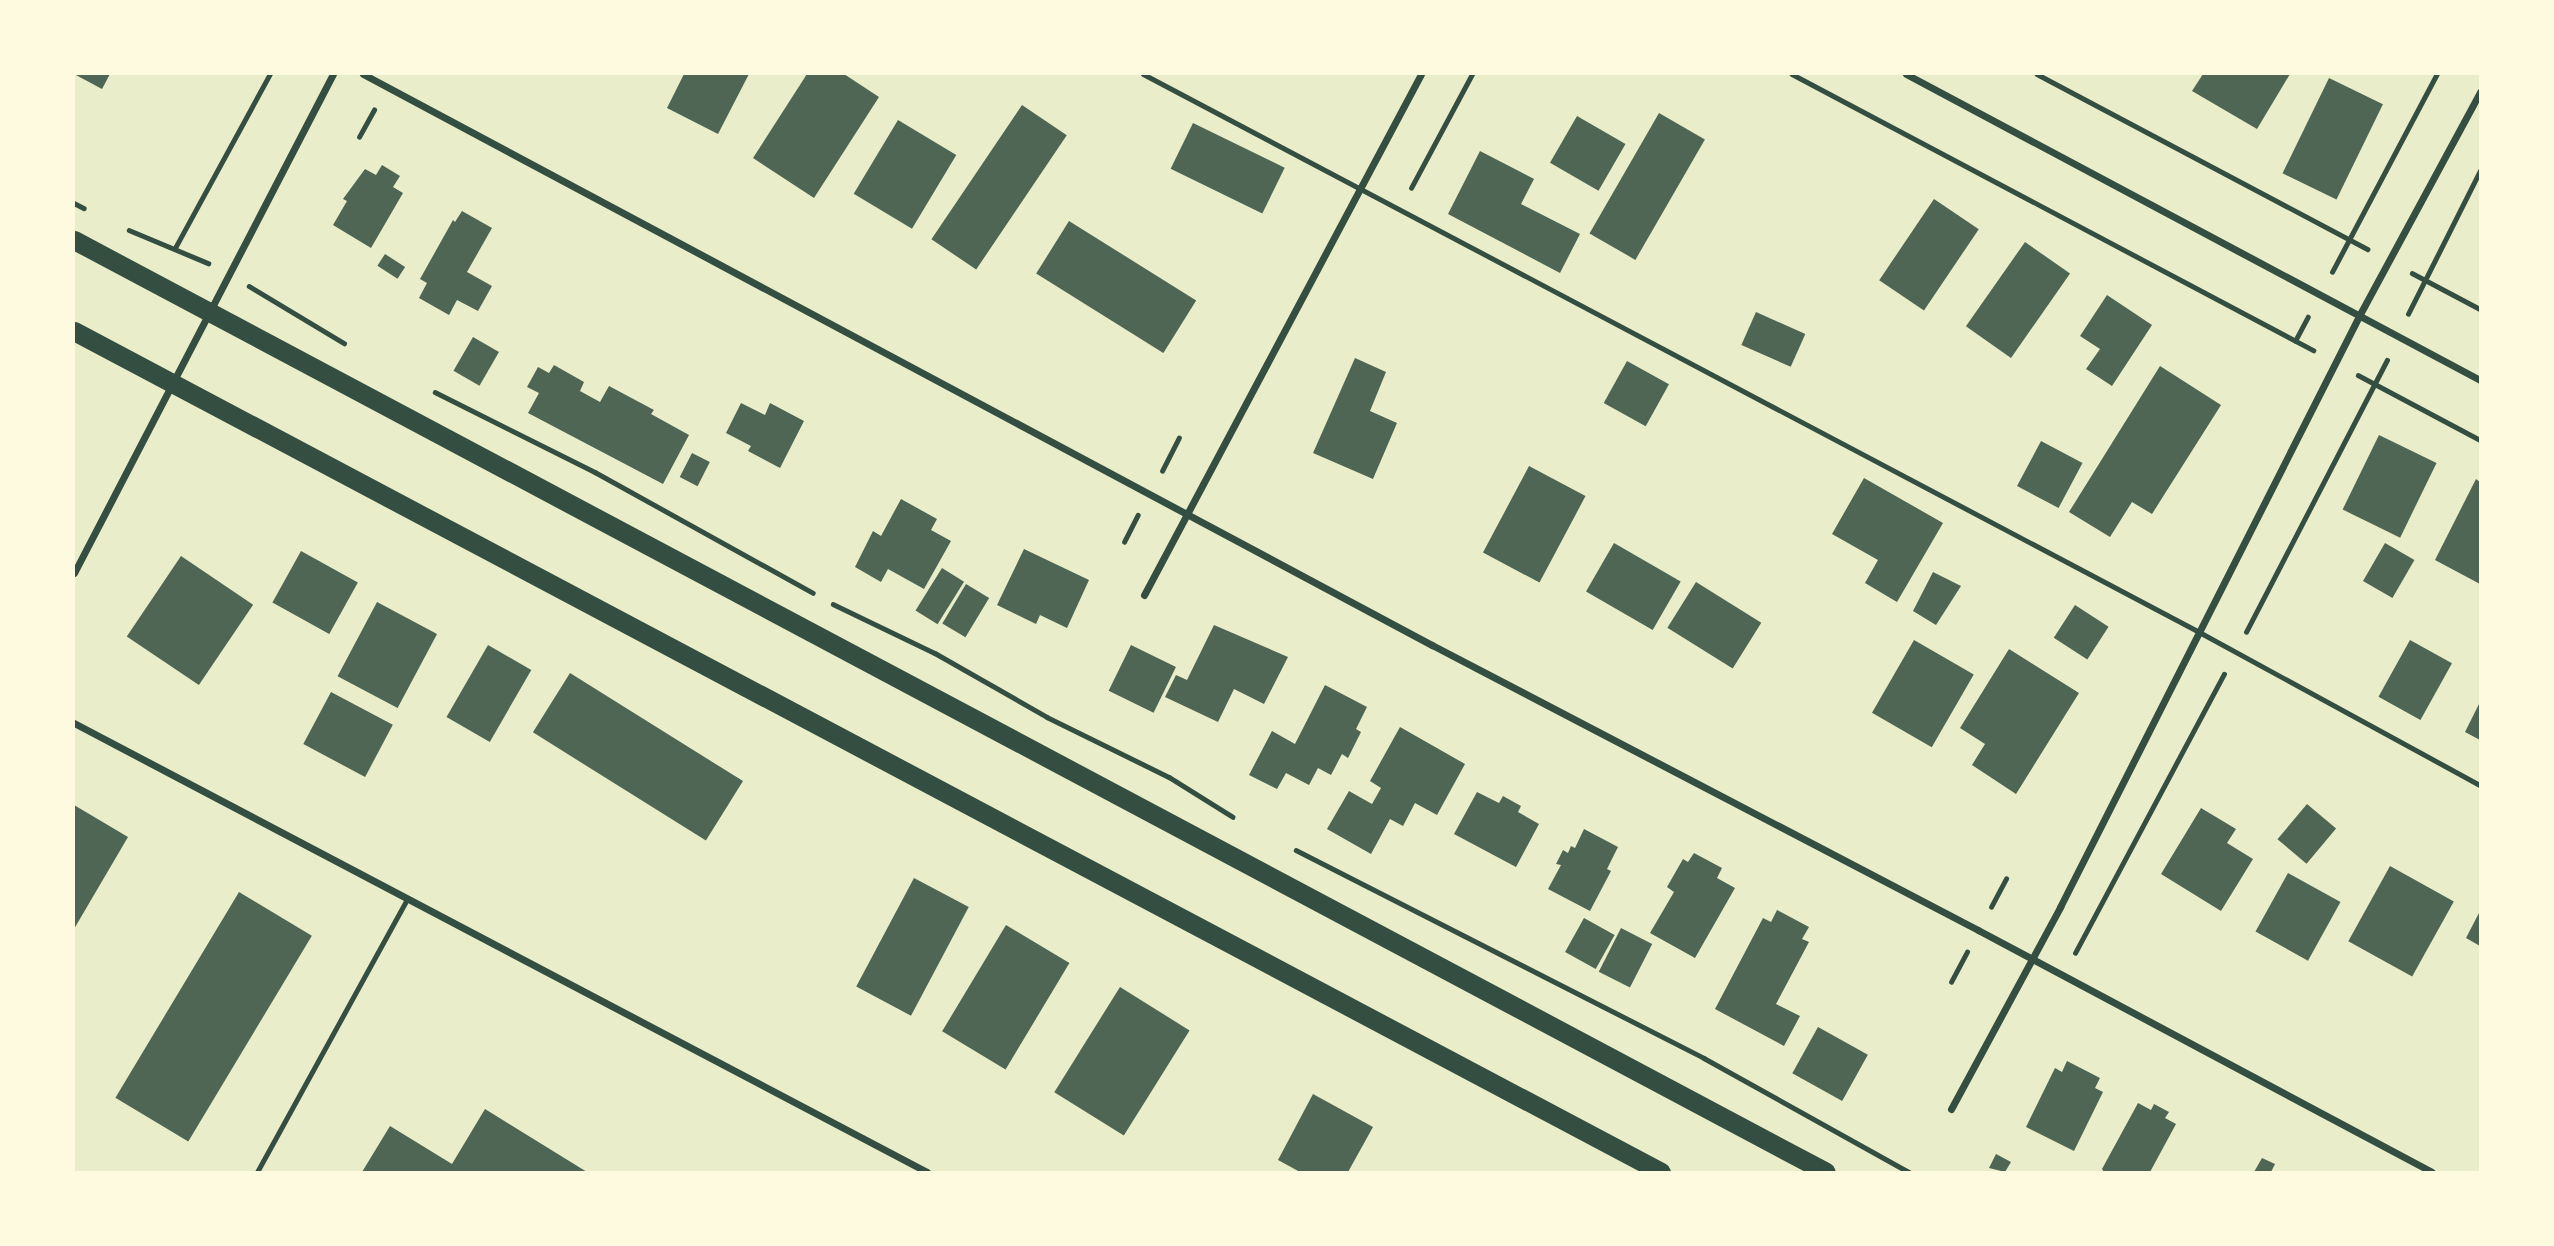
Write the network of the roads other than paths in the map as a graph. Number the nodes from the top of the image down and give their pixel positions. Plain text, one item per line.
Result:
1 (333, 74) edge
2 (363, 74) edge
3 (1143, 74) edge
4 (1421, 74) edge
5 (1906, 74) edge
6 (2480, 92) edge
7 (1360, 190) junction
8 (74, 240) edge
9 (209, 312) junction
10 (2359, 316) junction
11 (74, 331) edge
12 (2480, 380) edge
13 (172, 383) junction
14 (1187, 513) junction
15 (74, 573) edge
16 (1144, 595) dead end
17 (2199, 632) junction
18 (74, 723) edge
19 (2480, 785) edge
20 (407, 899) junction
21 (2032, 959) junction
22 (1951, 1109) dead end
23 (257, 1172) edge
24 (927, 1172) edge
25 (1661, 1172) edge
26 (1826, 1172) edge
27 (2432, 1172) edge

1 - 9 street
2 - 14 street
3 - 7 lane
4 - 7 street
5 - 10 street
6 - 10 street
7 - 14 street
7 - 17 lane
8 - 9 highway
9 - 13 street
9 - 26 highway
10 - 12 street
10 - 17 street
11 - 13 highway
13 - 15 street
13 - 25 highway
14 - 16 street
14 - 21 street
17 - 19 lane
17 - 21 street
18 - 20 street
20 - 23 lane
20 - 24 street
21 - 22 street
21 - 27 street

